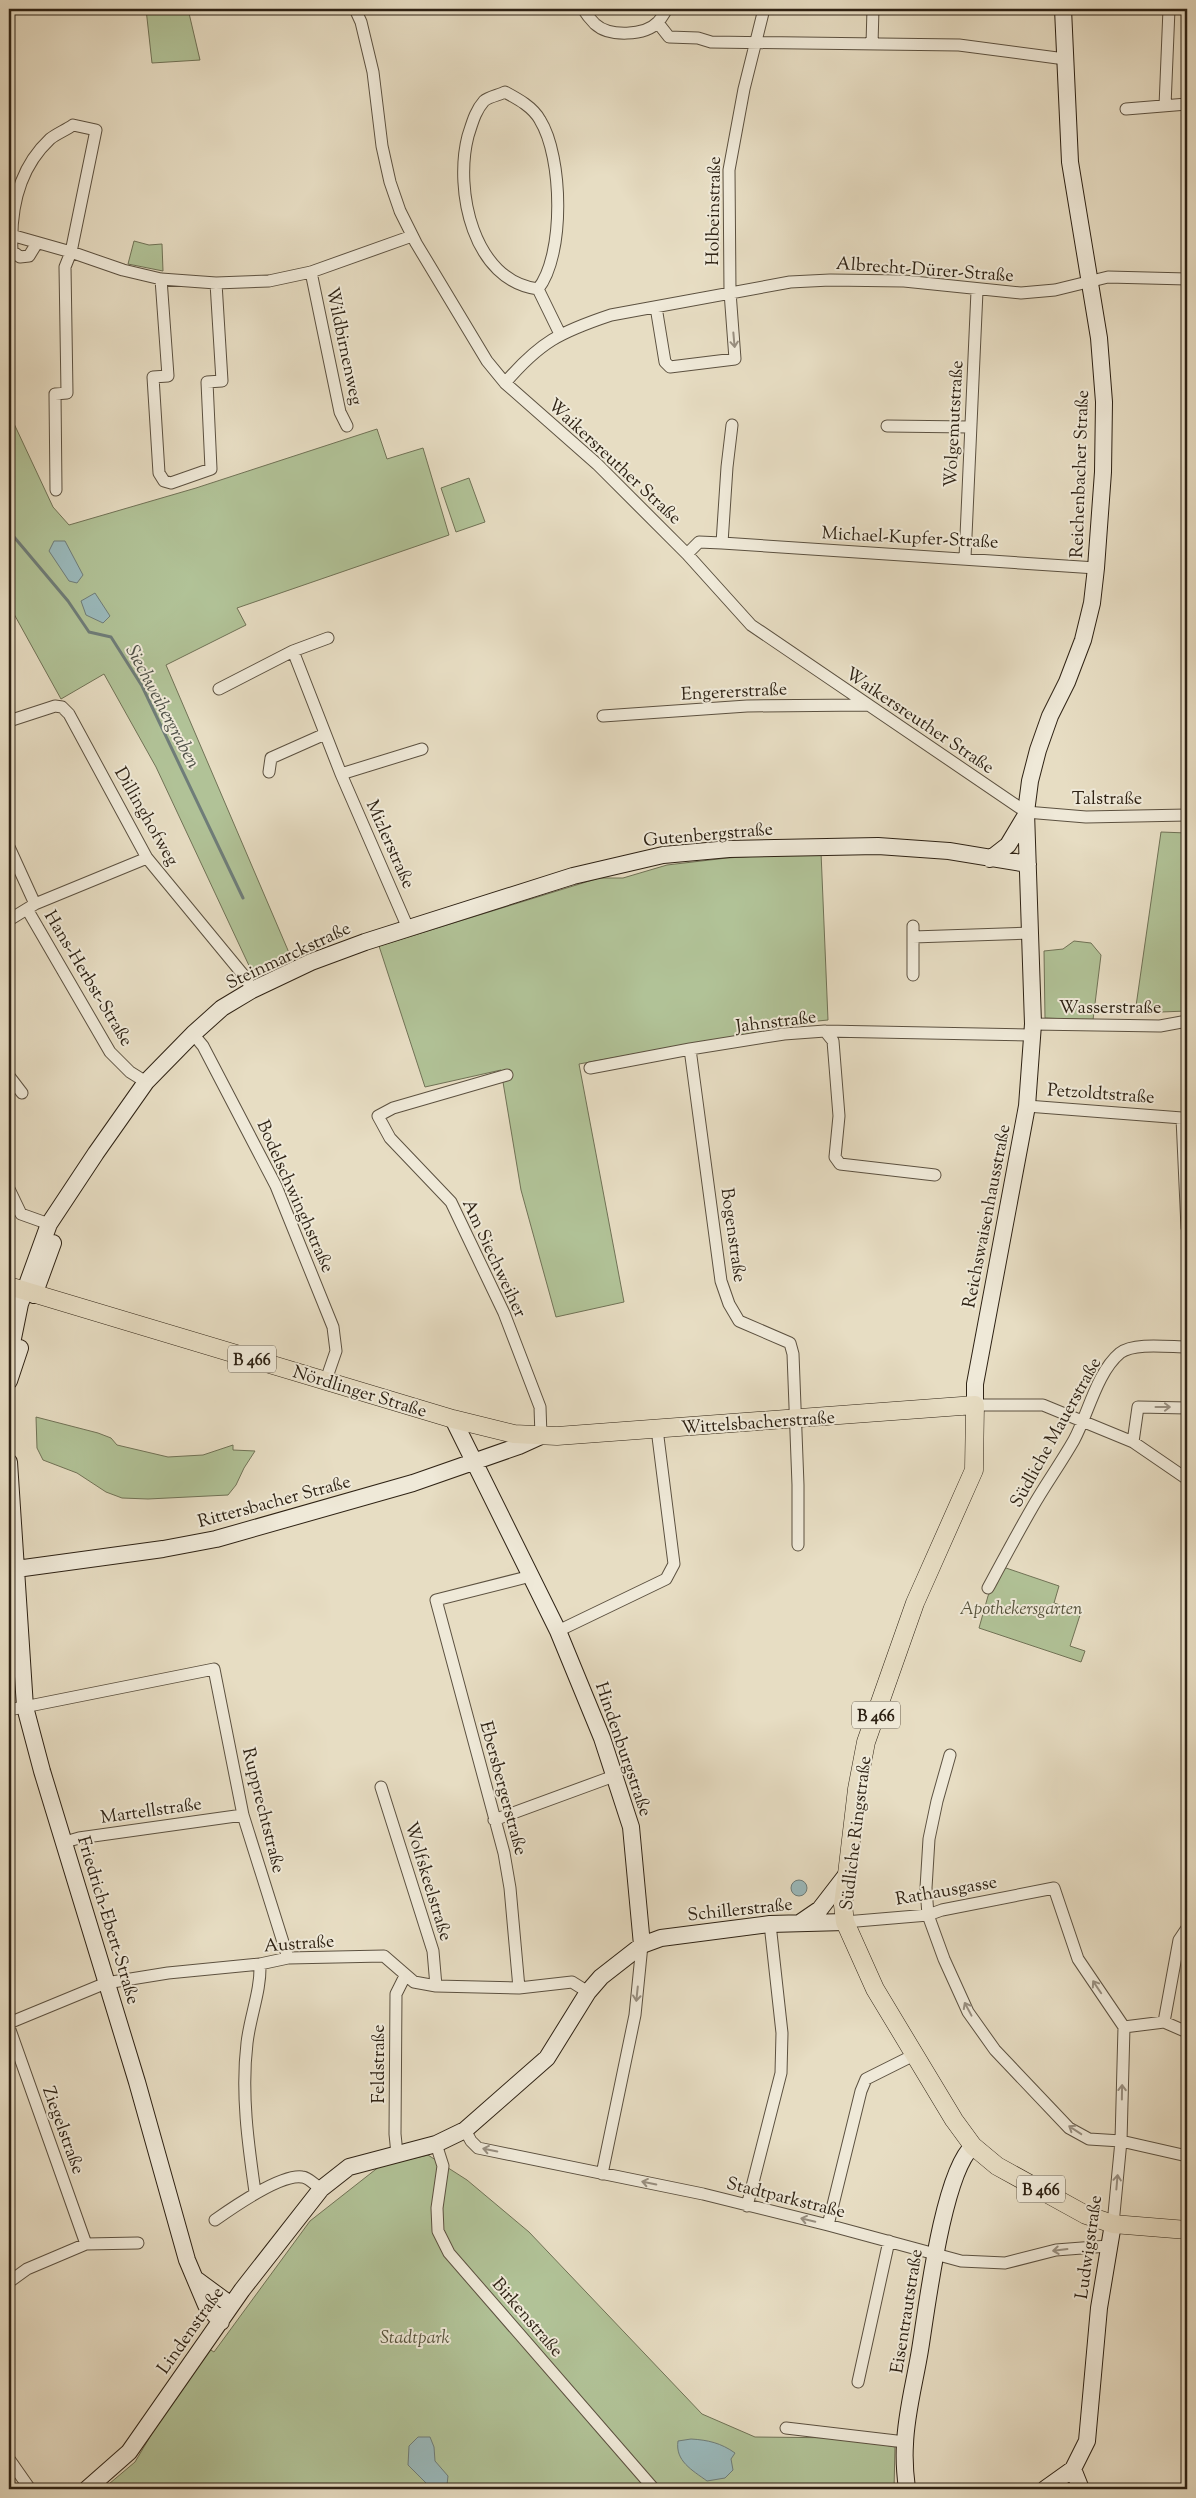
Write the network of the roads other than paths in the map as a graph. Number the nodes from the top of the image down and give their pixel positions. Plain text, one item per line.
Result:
1 (354, 9) edge
2 (583, 9) edge
3 (667, 9) edge
4 (764, 9) edge
5 (873, 9) edge
6 (1063, 9) edge
7 (1169, 9) edge
8 (658, 23) junction
9 (756, 44) junction
10 (872, 44) junction
11 (1065, 59) junction
12 (1187, 104) edge
13 (1165, 106) junction
14 (1126, 109) dead end
15 (11, 235) junction
16 (412, 236) junction
17 (37, 243) junction
18 (71, 252) junction
19 (312, 272) junction
20 (162, 279) junction
21 (1187, 279) edge
22 (1088, 282) junction
23 (216, 283) junction
24 (538, 289) junction
25 (977, 291) junction
26 (730, 292) junction
27 (656, 307) junction
28 (560, 334) junction
29 (505, 383) junction
30 (732, 425) dead end
31 (347, 426) dead end
32 (887, 426) dead end
33 (969, 427) junction
34 (56, 490) dead end
35 (722, 543) junction
36 (687, 554) junction
37 (964, 558) junction
38 (1096, 568) junction
39 (328, 638) dead end
40 (293, 651) junction
41 (219, 689) dead end
42 (867, 705) junction
43 (603, 716) dead end
44 (9, 721) edge
45 (326, 734) junction
46 (422, 749) dead end
47 (270, 772) dead end
48 (341, 774) junction
49 (1026, 813) junction
50 (1187, 815) edge
51 (9, 846) edge
52 (147, 858) junction
53 (990, 859) junction
54 (1028, 864) junction
55 (31, 907) junction
56 (9, 920) edge
57 (408, 928) junction
58 (1031, 932) junction
59 (913, 975) dead end
60 (252, 990) junction
61 (1187, 1021) edge
62 (1033, 1029) junction
63 (825, 1031) junction
64 (192, 1034) junction
65 (690, 1049) junction
66 (590, 1068) dead end
67 (507, 1075) dead end
68 (9, 1076) edge
69 (146, 1082) junction
70 (22, 1093) dead end
71 (1027, 1106) junction
72 (935, 1175) dead end
73 (9, 1190) edge
74 (66, 1200) junction
75 (49, 1224) junction
76 (1187, 1228) edge
77 (22, 1290) edge
78 (1187, 1347) edge
79 (9, 1348) edge
80 (9, 1358) edge
81 (326, 1380) junction
82 (9, 1381) edge
83 (975, 1405) junction
84 (1187, 1408) edge
85 (453, 1419) junction
86 (795, 1419) junction
87 (1084, 1420) junction
88 (657, 1429) junction
89 (541, 1436) junction
90 (1133, 1442) junction
91 (474, 1461) junction
92 (9, 1462) edge
93 (1187, 1478) edge
94 (798, 1545) dead end
95 (13, 1570) edge
96 (531, 1576) junction
97 (988, 1588) dead end
98 (558, 1631) junction
99 (17, 1709) edge
100 (950, 1755) dead end
101 (614, 1776) junction
102 (381, 1787) dead end
103 (243, 1815) junction
104 (494, 1820) junction
105 (64, 1842) junction
106 (847, 1874) junction
107 (928, 1915) junction
108 (800, 1922) junction
109 (845, 1922) junction
110 (770, 1924) junction
111 (1187, 1928) edge
112 (642, 1945) junction
113 (288, 1958) junction
114 (260, 1964) junction
115 (405, 1976) junction
116 (106, 1983) junction
117 (436, 1986) junction
118 (519, 1988) junction
119 (588, 1992) junction
120 (1164, 2022) junction
121 (9, 2025) edge
122 (1124, 2027) junction
123 (1187, 2032) edge
124 (914, 2056) junction
125 (465, 2130) junction
126 (1121, 2141) junction
127 (436, 2144) junction
128 (973, 2146) junction
129 (397, 2154) junction
130 (1187, 2156) edge
131 (602, 2174) junction
132 (321, 2189) junction
133 (255, 2192) junction
134 (747, 2206) junction
135 (215, 2220) dead end
136 (828, 2224) junction
137 (1113, 2224) junction
138 (1187, 2230) edge
139 (889, 2241) junction
140 (138, 2242) dead end
141 (86, 2244) junction
142 (1108, 2246) junction
143 (935, 2254) junction
144 (194, 2278) junction
145 (9, 2282) edge
146 (231, 2305) junction
147 (221, 2322) junction
148 (858, 2382) dead end
149 (786, 2428) dead end
150 (905, 2442) junction
151 (9, 2459) edge
152 (1073, 2469) junction
153 (30, 2489) edge
154 (87, 2489) edge
155 (654, 2489) edge
156 (908, 2489) edge
157 (1045, 2489) edge
158 (1081, 2489) edge

1 - 16 street, Waikersreuther Straße
2 - 8 street
3 - 8 street
4 - 9 street, Holbeinstraße
5 - 10 street
6 - 11 street, Reichenbacher Straße
7 - 13 street
8 - 9 street
9 - 10 street
9 - 26 street, Holbeinstraße
10 - 11 street
11 - 22 street, Reichenbacher Straße
12 - 13 street
13 - 14 street
15 - 17 street, Wildbirnenweg
15 - 17 street
15 - 18 street
16 - 19 street, Wildbirnenweg
16 - 29 street, Waikersreuther Straße
17 - 18 street, Wildbirnenweg
18 - 20 street, Wildbirnenweg
18 - 34 street
19 - 23 street, Wildbirnenweg
19 - 31 street, Wildbirnenweg
20 - 23 street, Wildbirnenweg
20 - 23 street
21 - 22 street
22 - 25 street, Albrecht-Dürer-Straße
22 - 38 street, Reichenbacher Straße
24 - 24 street
24 - 28 street
25 - 26 street, Albrecht-Dürer-Straße
25 - 33 street, Wolgemutstraße
26 - 27 street, Albrecht-Dürer-Straße
26 -> 27 street
27 - 28 street, Albrecht-Dürer-Straße
28 - 29 street, Albrecht-Dürer-Straße
29 - 36 street, Waikersreuther Straße
30 - 35 street
32 - 33 street
33 - 37 street, Wolgemutstraße
35 - 36 street, Michael-Kupfer-Straße
35 - 37 street, Michael-Kupfer-Straße
36 - 42 street, Waikersreuther Straße
37 - 38 street, Michael-Kupfer-Straße
38 - 49 street, Reichenbacher Straße
39 - 40 street
40 - 41 street
40 - 45 street, Mizlerstraße
42 - 43 street, Engererstraße
42 - 49 street, Waikersreuther Straße
44 - 52 street, Dillinghofweg
45 - 47 street
45 - 48 street, Mizlerstraße
46 - 48 street
48 - 57 street, Mizlerstraße
49 - 50 street, Talstraße
49 - 53 street
49 - 54 street, Reichswaisenhausstraße
51 - 55 street, Hans-Herbst-Straße
52 - 55 street
52 - 60 street, Dillinghofweg
53 - 54 street, Gutenbergstraße
53 - 57 street, Gutenbergstraße
54 - 58 street, Reichswaisenhausstraße
55 - 56 street
55 - 69 street, Hans-Herbst-Straße
57 - 60 street, Steinmarckstraße
58 - 59 street
58 - 62 street, Reichswaisenhausstraße
60 - 64 street, Steinmarckstraße
61 - 62 street, Wasserstraße
62 - 63 street
62 - 71 street, Reichswaisenhausstraße
63 - 65 street, Jahnstraße
63 - 72 street, Jahnstraße
64 - 69 street, Steinmarckstraße
64 - 81 street, Bodelschwinghstraße
65 - 66 street, Jahnstraße
65 - 86 street, Bogenstraße
67 - 89 street, Am Siechweiher
68 - 70 street
69 - 74 street, Steinmarckstraße
71 - 76 street, Petzoldtstraße
71 - 83 street, Reichswaisenhausstraße
73 - 75 street
74 - 75 street, Steinmarckstraße
74 - 77 street, Steinmarckstraße
75 - 77 street, Steinmarckstraße
77 - 79 street
77 - 81 main road, Nördlinger Straße / B 466
77 - 82 street
78 - 87 street, Südliche Mauerstraße
79 - 80 street
81 - 85 main road, Nördlinger Straße / B 466
83 - 86 main road, Wittelsbacherstraße / B 466
83 - 87 street
83 - 106 main road, Südliche Ringstraße / B 466
90 -> 84 street
85 - 89 main road, Nördlinger Straße / B 466
85 - 91 street, Hindenburgstraße
86 - 88 main road, Wittelsbacherstraße / B 466
86 - 94 street
87 - 90 street
87 - 97 street, Südliche Mauerstraße
88 - 89 main road, Wittelsbacherstraße / B 466
88 - 98 street
89 - 91 street, Rittersbacher Straße
90 - 93 street
91 - 95 street, Rittersbacher Straße
91 - 96 street, Hindenburgstraße
92 - 95 street, Friedrich-Ebert-Straße
95 - 99 street, Friedrich-Ebert-Straße
96 - 98 street, Hindenburgstraße
96 - 104 street, Ebersbergerstraße
98 - 101 street, Hindenburgstraße
99 - 103 street, Rupprechtstraße
99 - 105 street, Friedrich-Ebert-Straße
100 - 107 street
101 - 104 street
101 - 112 street, Hindenburgstraße
102 - 117 street, Wolfskeelstraße
103 - 105 street, Martellstraße
103 - 113 street, Rupprechtstraße
104 - 118 street, Ebersbergerstraße
105 - 116 street, Friedrich-Ebert-Straße
106 - 108 street
106 - 109 main road, Südliche Ringstraße / B 466
107 - 109 street, Rathausgasse
122 -> 107 street, Rathausgasse
126 -> 107 street
108 - 109 street, Schillerstraße
108 - 110 street, Schillerstraße
109 - 124 main road, Südliche Ringstraße / B 466
110 - 112 street, Schillerstraße
110 - 134 street
111 - 120 street
112 - 119 street
112 -> 131 street
113 - 114 street, Austraße
113 - 115 street, Austraße
114 - 116 street, Austraße
114 - 133 street
115 - 117 street, Austraße
115 - 129 street, Feldstraße
116 - 121 street, Austraße
116 - 144 street, Friedrich-Ebert-Straße
117 - 118 street, Austraße
118 - 119 street, Austraße
119 - 125 street
120 - 122 street
120 - 123 street
121 - 141 street, Ziegelstraße
126 -> 122 street, Ludwigstraße
124 - 128 main road, Südliche Ringstraße / B 466
124 - 136 street
125 - 127 street
131 -> 125 street, Stadtparkstraße
126 - 130 street
137 -> 126 street, Ludwigstraße
127 - 129 street
127 - 155 street, Birkenstraße
128 - 137 main road, Südliche Ringstraße / B 466
128 - 143 street, Eisentrautstraße
129 - 132 street
134 -> 131 street, Stadtparkstraße
132 - 133 street
132 - 146 street, Lindenstraße
133 - 135 street
136 -> 134 street, Stadtparkstraße
136 - 139 street, Stadtparkstraße
137 - 138 main road, Südliche Ringstraße
137 - 142 street, Ludwigstraße
139 - 143 street, Stadtparkstraße
139 - 148 street
140 - 141 street
141 - 145 street
142 -> 143 street, Stadtparkstraße
142 - 152 street, Ludwigstraße
143 - 150 street, Eisentrautstraße
144 - 146 street
144 - 147 street, Friedrich-Ebert-Straße
146 - 147 street, Lindenstraße
147 - 154 street, Lindenstraße
149 - 150 street
150 - 156 street, Eisentrautstraße
151 - 153 street
152 - 157 street
152 - 158 street

